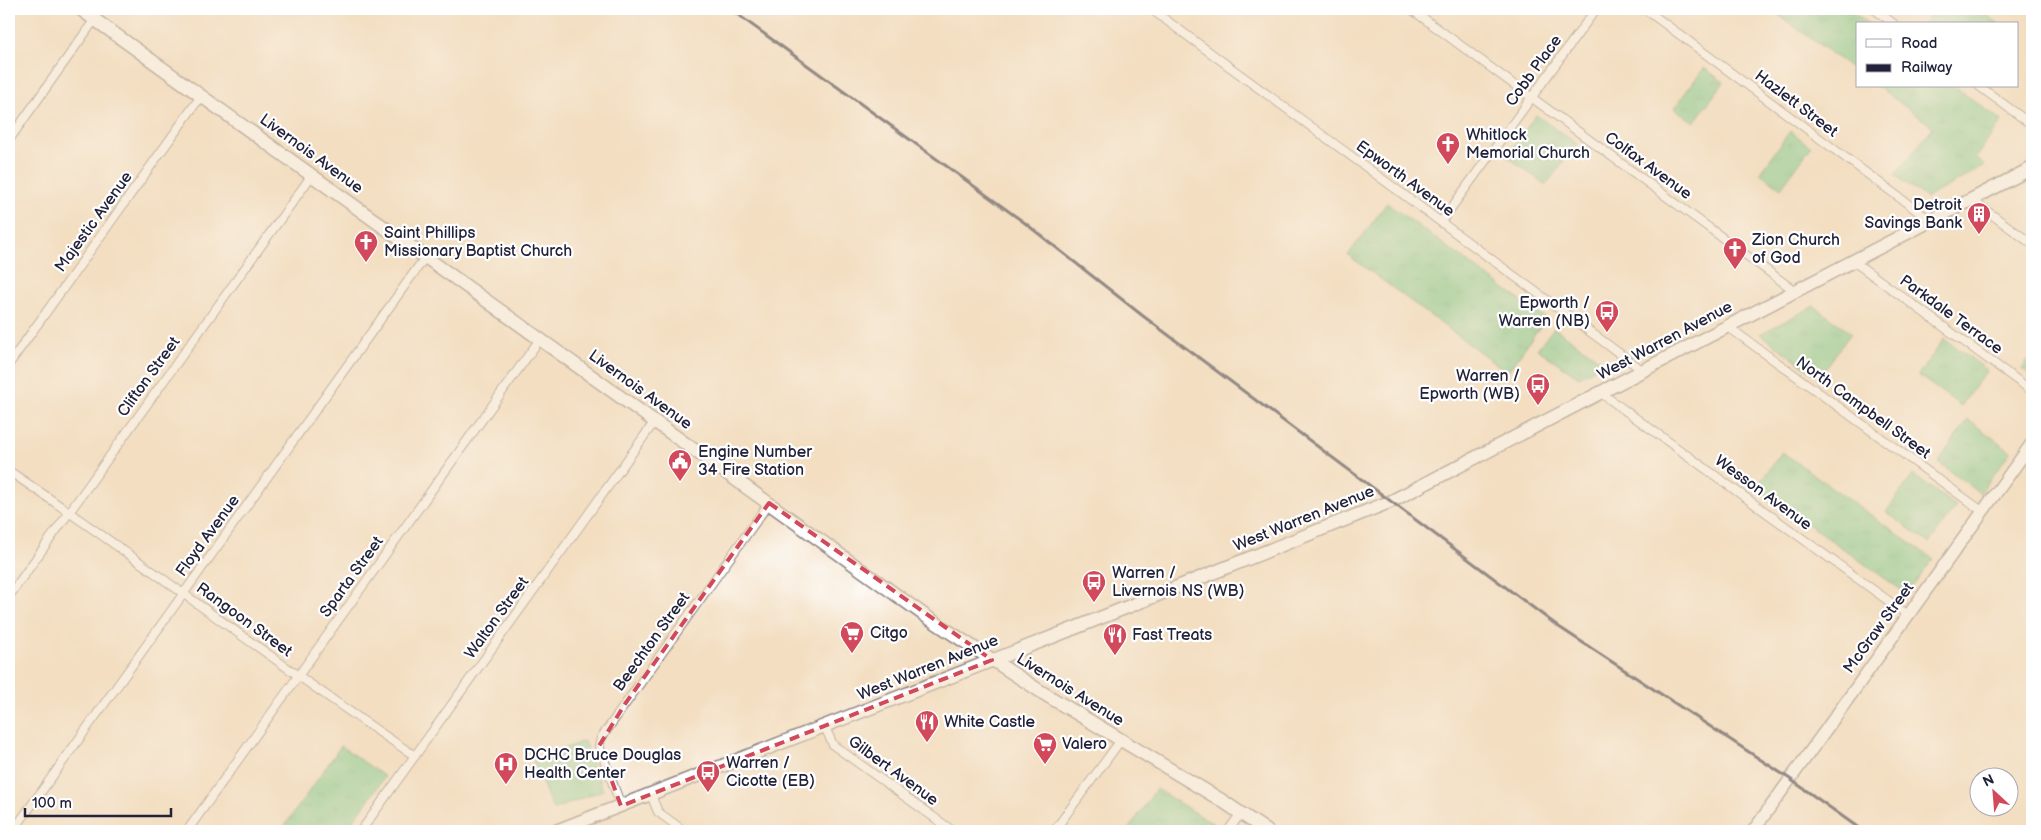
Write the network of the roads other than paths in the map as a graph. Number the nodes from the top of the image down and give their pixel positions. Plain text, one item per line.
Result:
1 (80, 9) edge
2 (1151, 9) edge
3 (1411, 9) edge
4 (1596, 9) edge
5 (1645, 9) edge
6 (1874, 9) edge
7 (1163, 12) edge
8 (95, 19) junction
9 (1891, 22) edge
10 (1982, 88) edge
11 (201, 96) junction
12 (1532, 97) junction
13 (2032, 125) edge
14 (9, 140) edge
15 (2032, 168) edge
16 (312, 175) junction
17 (1972, 200) junction
18 (1931, 221) junction
19 (1441, 222) junction
20 (2032, 244) edge
21 (426, 256) junction
22 (1853, 261) junction
23 (1795, 292) junction
24 (1726, 326) junction
25 (540, 339) junction
26 (9, 364) edge
27 (1642, 370) junction
28 (2032, 391) edge
29 (1601, 393) junction
30 (655, 421) junction
31 (2032, 443) edge
32 (9, 471) edge
33 (769, 503) junction
34 (69, 512) junction
35 (1982, 512) junction
36 (184, 594) junction
37 (9, 596) edge
38 (1908, 615) junction
39 (992, 660) junction
40 (298, 676) junction
41 (825, 726) junction
42 (1121, 740) junction
43 (415, 756) junction
44 (651, 795) junction
45 (621, 806) junction
46 (1241, 813) junction
47 (13, 831) edge
48 (187, 831) edge
49 (362, 831) edge
50 (556, 831) edge
51 (684, 831) edge
52 (953, 831) edge
53 (1054, 831) edge
54 (1228, 831) edge
55 (1267, 831) edge
56 (1753, 831) edge

1 - 8 main road, Livernois Avenue
2 - 7 street, Epworth Avenue
3 - 12 street, Colfax Avenue
4 - 12 street, Cobb Place
5 - 18 street, Hazlett Street
6 - 9 street
7 - 19 street, Epworth Avenue
8 - 11 main road, Livernois Avenue
8 - 14 street
10 - 13 street
11 - 16 main road, Livernois Avenue
11 - 26 street, Majestic Avenue
12 - 19 street, Cobb Place
12 - 23 street, Colfax Avenue
15 - 17 main road, West Warren Avenue
16 - 21 main road, Livernois Avenue
16 - 34 street, Clifton Street
17 - 18 main road, West Warren Avenue
17 - 20 street
18 - 22 main road, West Warren Avenue
19 - 27 street, Epworth Avenue
21 - 25 main road, Livernois Avenue
21 - 36 street, Floyd Avenue
22 - 23 main road, West Warren Avenue
22 - 28 street, Parkdale Terrace
23 - 24 main road, West Warren Avenue
24 - 27 main road, West Warren Avenue
24 - 35 street, North Campbell Street
25 - 30 main road, Livernois Avenue
25 - 40 street, Sparta Street
27 - 29 main road, West Warren Avenue
29 - 38 street, Wesson Avenue
29 - 39 main road, West Warren Avenue
30 - 33 main road, Livernois Avenue
30 - 43 street, Walton Street
31 - 35 street, McGraw Street
32 - 34 street, Rangoon Street
33 - 39 main road, Livernois Avenue
33 - 45 street, Beechton Street
34 - 36 street, Rangoon Street
34 - 37 street, Clifton Street
35 - 38 street, McGraw Street
36 - 40 street, Rangoon Street
36 - 47 street, Floyd Avenue
38 - 56 street, McGraw Street
39 - 41 main road, West Warren Avenue
39 - 42 main road, Livernois Avenue
40 - 43 street, Rangoon Street
40 - 48 street, Sparta Street
41 - 44 main road, West Warren Avenue
41 - 52 street, Gilbert Avenue
42 - 46 main road, Livernois Avenue
42 - 53 street
43 - 49 street, Walton Street
44 - 45 main road, West Warren Avenue
44 - 51 street
45 - 50 main road, West Warren Avenue
46 - 54 street
46 - 55 main road, Livernois Avenue

